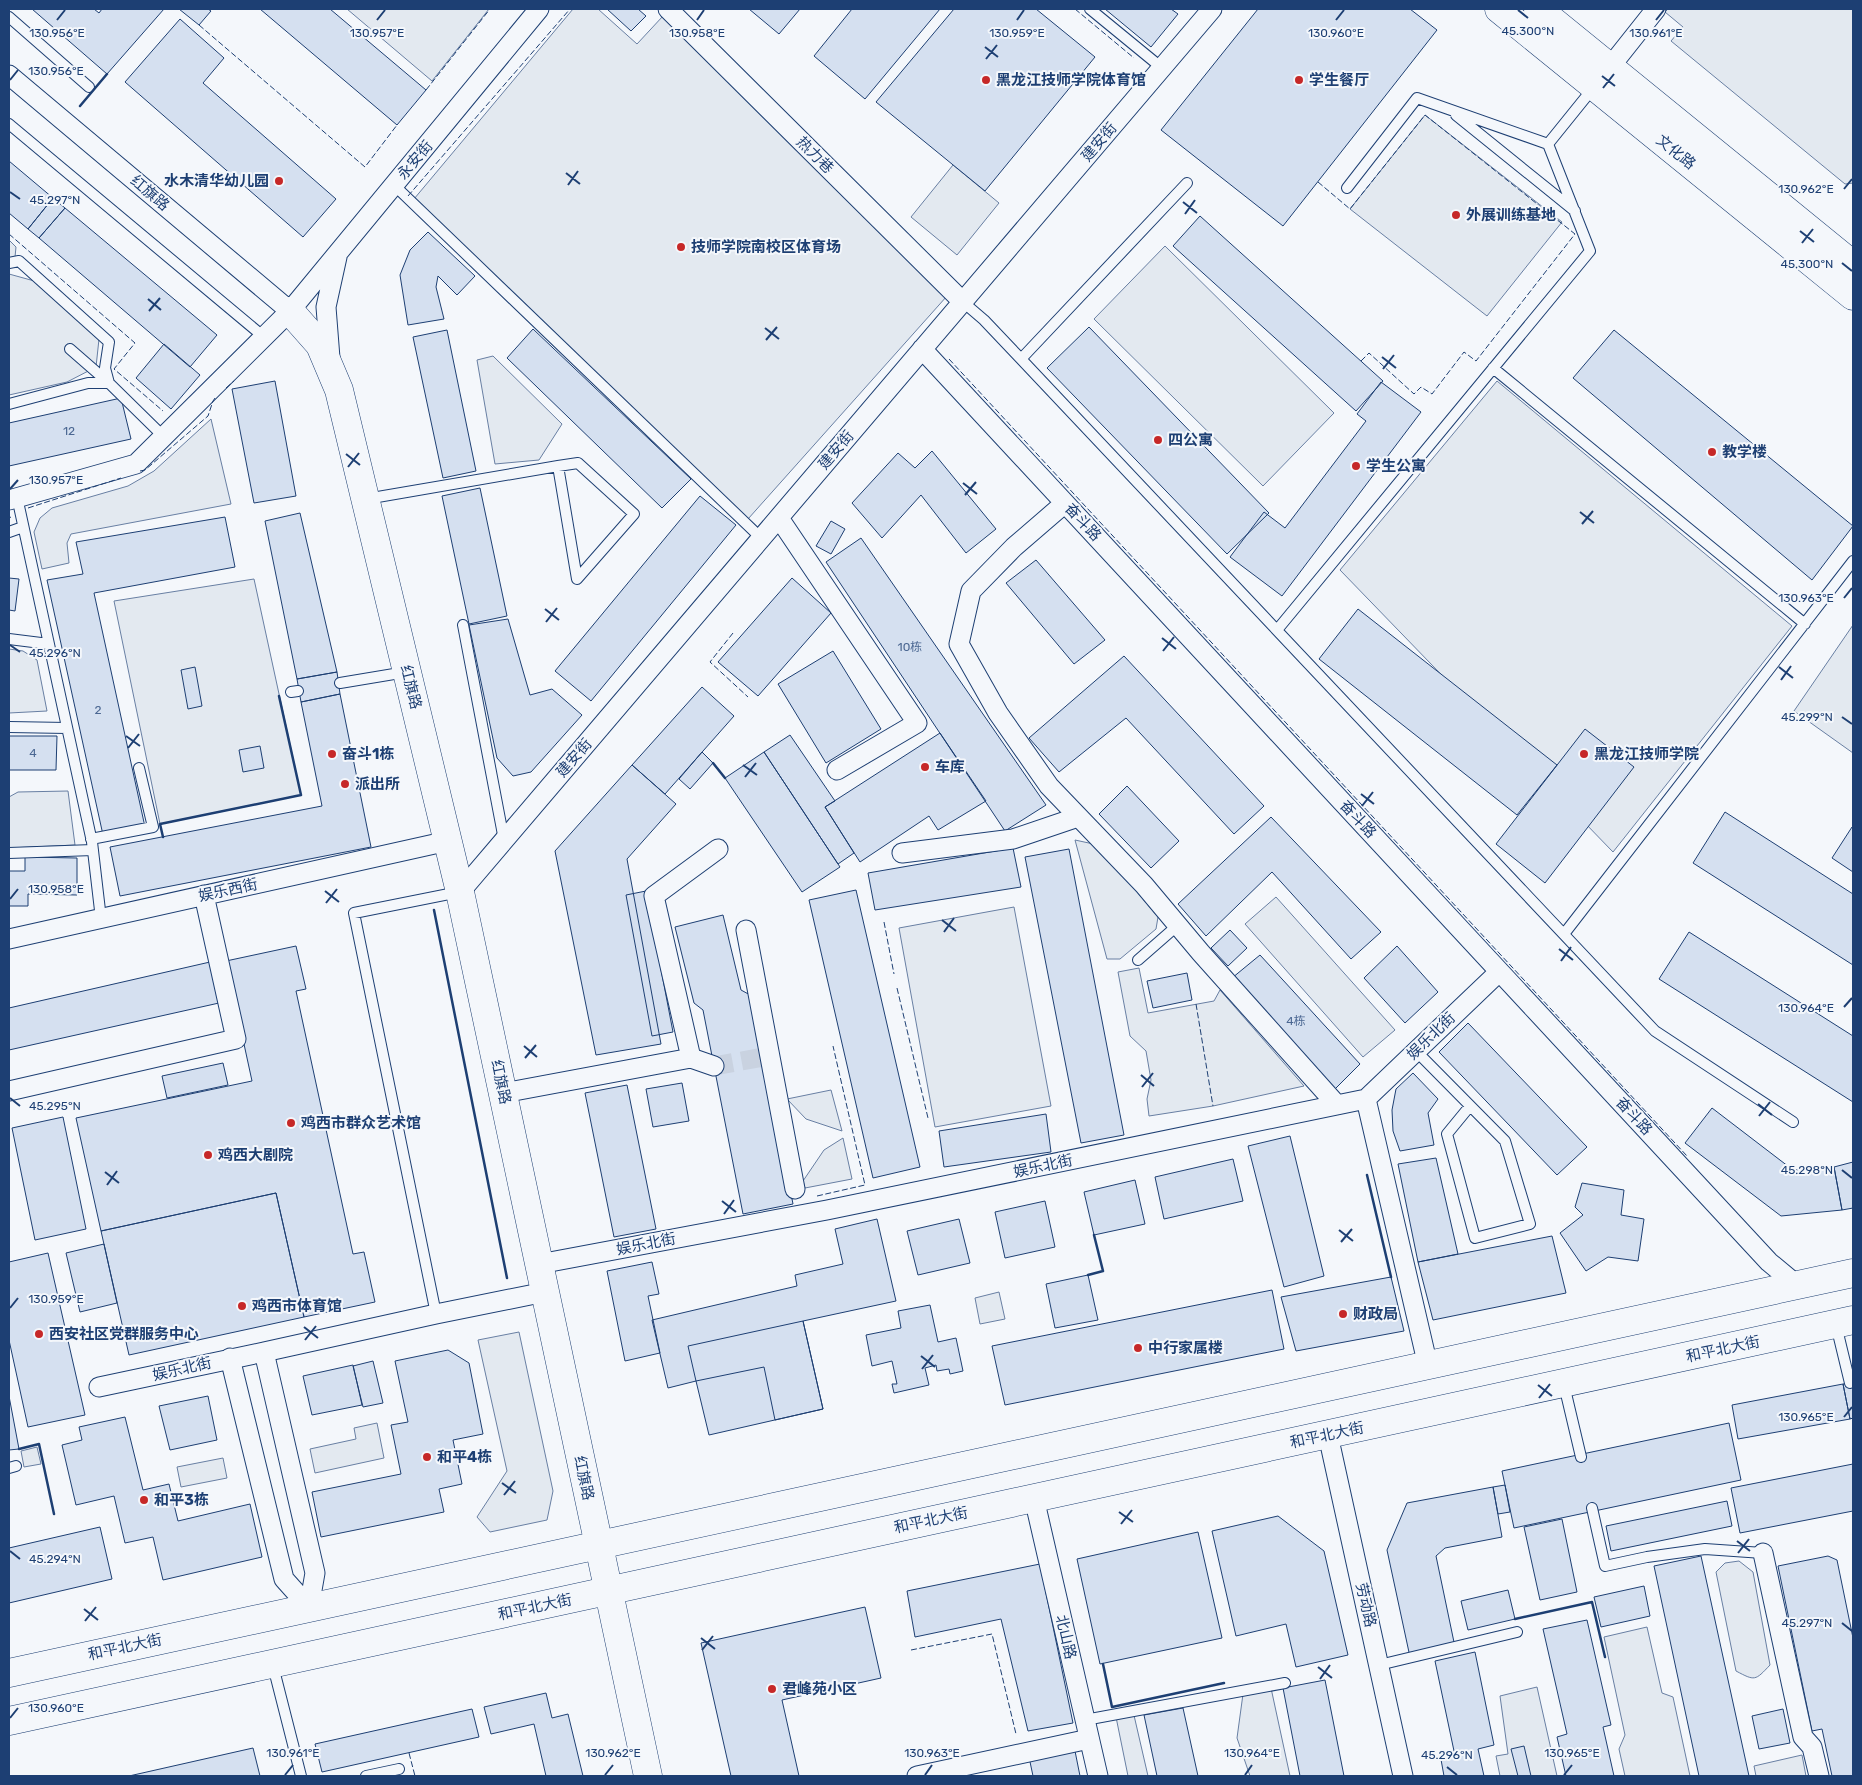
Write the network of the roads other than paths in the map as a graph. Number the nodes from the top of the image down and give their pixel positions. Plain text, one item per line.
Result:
1 (539, 9) edge
2 (668, 9) edge
3 (1090, 9) edge
4 (1212, 9) edge
5 (1499, 9) edge
6 (1538, 9) edge
7 (1656, 9) edge
8 (9, 17) edge
9 (1162, 68) junction
10 (9, 75) edge
11 (1602, 76) junction
12 (89, 87) dead end
13 (1449, 110) junction
14 (9, 124) edge
15 (1548, 144) junction
16 (1187, 183) dead end
17 (394, 185) junction
18 (1347, 188) dead end
19 (1575, 212) junction
20 (337, 253) junction
21 (9, 263) edge
22 (1853, 264) edge
23 (1853, 296) edge
24 (963, 302) junction
25 (290, 311) junction
26 (264, 337) junction
27 (70, 348) dead end
28 (922, 349) junction
29 (1021, 359) junction
30 (105, 368) junction
31 (1493, 368) junction
32 (335, 381) junction
33 (110, 383) junction
34 (88, 384) junction
35 (9, 404) edge
36 (164, 437) junction
37 (558, 466) junction
38 (13, 499) edge
39 (365, 500) junction
40 (1065, 502) junction
41 (779, 518) junction
42 (23, 527) junction
43 (9, 532) edge
44 (762, 538) junction
45 (1853, 561) edge
46 (1805, 624) junction
47 (463, 625) dead end
48 (1276, 630) junction
49 (9, 639) edge
50 (49, 644) junction
51 (407, 672) junction
52 (340, 683) dead end
53 (9, 728) edge
54 (67, 728) junction
55 (139, 768) dead end
56 (837, 770) dead end
57 (1078, 817) junction
58 (91, 839) junction
59 (504, 840) junction
60 (448, 842) junction
61 (718, 849) dead end
62 (93, 850) junction
63 (9, 853) edge
64 (902, 853) dead end
65 (460, 892) junction
66 (204, 895) junction
67 (100, 918) junction
68 (1178, 925) junction
69 (746, 930) dead end
70 (1564, 934) junction
71 (9, 939) edge
72 (1138, 960) dead end
73 (1499, 972) junction
74 (1416, 1051) junction
75 (691, 1058) junction
76 (714, 1066) tunnel mouth
77 (9, 1091) edge
78 (503, 1094) junction
79 (1366, 1099) junction
80 (1337, 1105) junction
81 (1470, 1106) junction
82 (1793, 1122) dead end
83 (795, 1189) dead end
84 (539, 1264) junction
85 (1853, 1273) edge
86 (1798, 1286) junction
87 (545, 1292) junction
88 (436, 1314) junction
89 (1845, 1322) edge
90 (264, 1352) junction
91 (230, 1358) junction
92 (1428, 1366) junction
93 (1850, 1383) dead end
94 (1563, 1384) junction
95 (99, 1387) dead end
96 (1328, 1435) junction
97 (1581, 1457) dead end
98 (1034, 1498) junction
99 (1592, 1508) dead end
100 (599, 1545) junction
101 (1763, 1553) joint
102 (609, 1591) junction
103 (309, 1608) junction
104 (1517, 1632) dead end
105 (273, 1663) junction
106 (1379, 1666) junction
107 (9, 1673) edge
108 (1285, 1683) dead end
109 (9, 1720) edge
110 (1085, 1720) junction
111 (1089, 1739) junction
112 (399, 1769) dead end
113 (301, 1776) edge
114 (366, 1776) edge
115 (648, 1776) edge
116 (917, 1776) edge
117 (1098, 1776) edge
118 (1403, 1776) edge
119 (1819, 1776) edge

1 - 17 street, 永安街
2 - 24 street, 热力巷
3 - 9 lane
4 - 9 street, 建安街
5 - 11 main road, 文化路
6 - 11 main road, 文化路
7 - 11 street
8 - 12 lane
9 - 24 street, 建安街
10 - 25 street, 红旗路
11 - 15 lane
11 - 22 main road, 文化路
11 - 23 main road, 文化路
13 - 15 lane
13 - 18 lane
13 - 19 lane
14 - 26 lane
15 - 19 lane
16 - 29 lane
17 - 20 street, 永安街
17 - 44 lane
19 - 31 lane
20 - 25 street, 永安街
20 - 32 street
21 - 30 lane
24 - 28 street, 建安街
24 - 29 lane
25 - 26 street, 永安街
25 - 32 main road, 红旗路
26 - 36 street, 永安街
27 - 33 lane
28 - 40 street, 奋斗路
28 - 41 street, 建安街
29 - 48 lane
30 - 33 lane
30 - 34 lane
31 - 46 lane
31 - 48 lane
32 - 39 main road, 红旗路
33 - 34 lane
33 - 36 lane
34 - 35 lane
36 - 38 street, 永安街
37 - 37 lane
37 - 39 lane
38 - 42 lane
39 - 51 main road, 红旗路
40 - 57 street
40 - 73 street, 奋斗路
41 - 44 street, 建安街
41 - 56 street
42 - 43 lane
42 - 50 lane
44 - 59 street, 建安街
45 - 46 lane
46 - 70 lane
47 - 59 lane
48 - 70 lane
49 - 50 lane
50 - 54 lane
51 - 52 lane
51 - 60 main road, 红旗路
53 - 54 lane
54 - 58 lane
55 - 58 lane
57 - 64 street
57 - 68 street
58 - 62 lane
59 - 65 street, 建安街
60 - 65 main road, 红旗路
60 - 66 street, 娱乐西街
61 - 75 street
62 - 63 lane
62 - 67 lane
65 - 78 main road, 红旗路
65 - 88 lane
66 - 67 street, 娱乐西街
66 - 77 street
67 - 71 street, 娱乐西街
68 - 72 lane
68 - 80 street
69 - 83 street
70 - 82 lane
73 - 74 street, 娱乐北街
73 - 86 street, 奋斗路
74 - 79 street, 娱乐北街
74 - 81 lane
75 - 76 street
75 - 78 street
78 - 84 main road, 红旗路
79 - 80 street, 娱乐北街
79 - 92 street
80 - 84 street, 娱乐北街
81 - 81 lane
84 - 87 main road, 红旗路
85 - 86 main road, 和平北大街
86 - 92 main road, 和平北大街
87 - 88 street, 娱乐北街
87 - 100 main road, 红旗路
88 - 90 street, 娱乐北街
89 - 93 lane
89 - 94 main road, 和平北大街
90 - 91 street, 娱乐北街
90 - 103 street
91 - 95 street, 娱乐北街
91 - 103 street
92 - 100 main road, 和平北大街
94 - 96 main road, 和平北大街
94 - 97 lane
96 - 98 main road, 和平北大街
96 - 106 street, 劳动路
98 - 102 main road, 和平北大街
98 - 110 street, 北山路
99 - 101 lane
100 - 102 main road, 红旗路
100 - 103 main road, 和平北大街
101 - 119 street
102 - 105 main road, 和平北大街
102 - 115 main road, 红旗路
103 - 107 main road, 和平北大街
104 - 106 lane
105 - 109 main road, 和平北大街
105 - 113 lane
106 - 118 street, 劳动路
108 - 110 lane
110 - 111 street, 北山路
111 - 116 street
111 - 117 street, 北山路
112 - 114 lane

